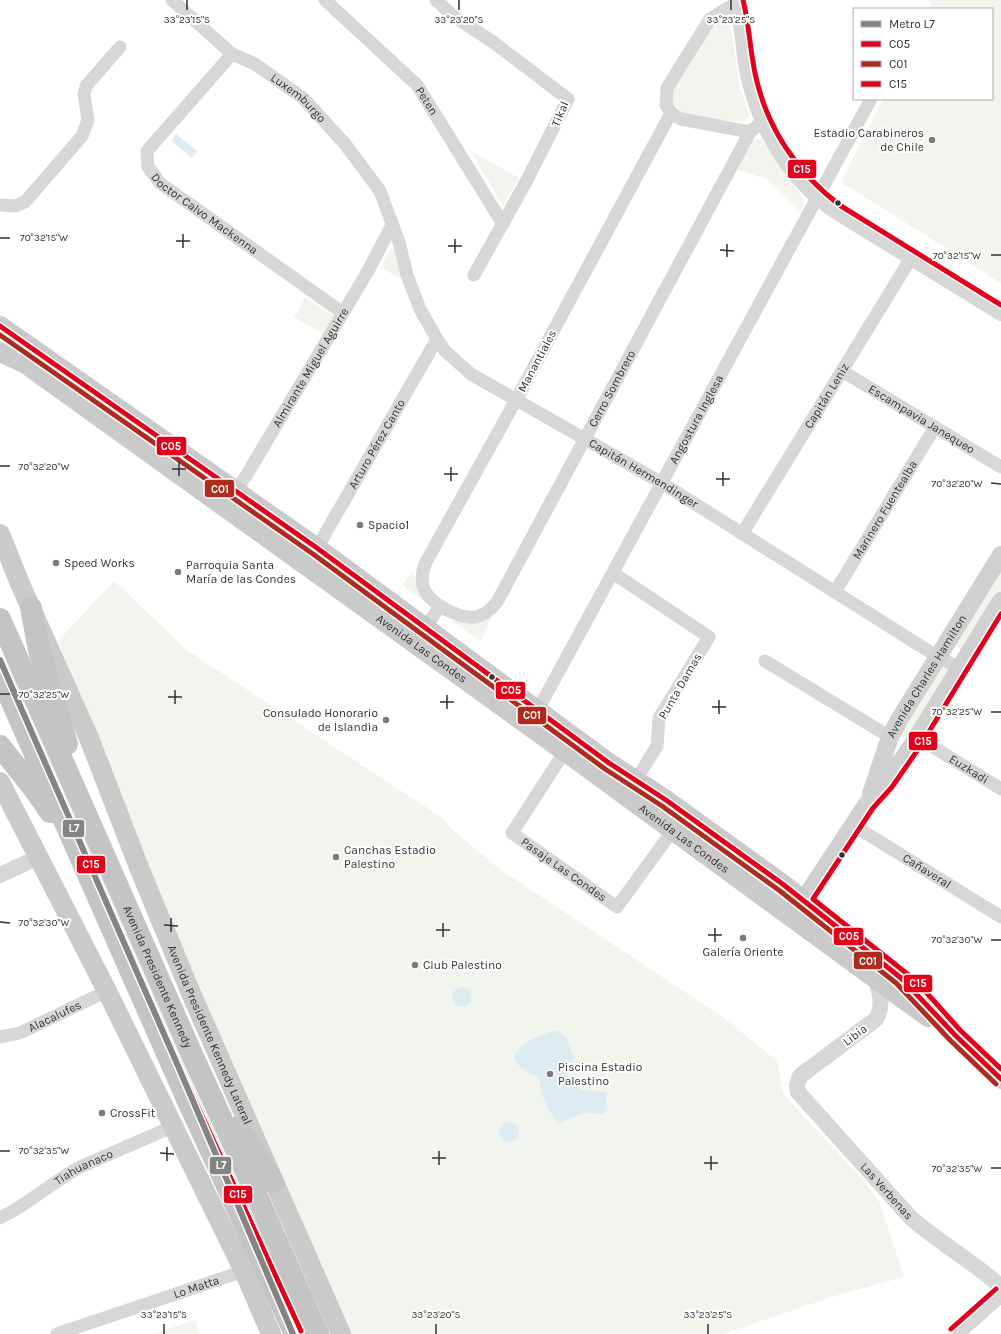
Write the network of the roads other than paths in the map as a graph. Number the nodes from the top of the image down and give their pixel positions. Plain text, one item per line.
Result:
1 (172, 0) edge
2 (325, 0) edge
3 (436, 0) edge
4 (736, 1) edge
5 (120, 47) dead end
6 (232, 54) junction
7 (870, 100) edge
8 (671, 113) junction
9 (763, 121) junction
10 (750, 132) junction
11 (817, 197) junction
12 (0, 205) edge
13 (503, 224) junction
14 (392, 225) junction
15 (911, 258) junction
16 (474, 275) dead end
17 (343, 313) junction
18 (1001, 313) edge
19 (0, 326) edge
20 (437, 339) junction
21 (0, 352) edge
22 (26, 364) junction
23 (0, 368) edge
24 (842, 371) junction
25 (516, 400) junction
26 (935, 427) junction
27 (583, 439) junction
28 (1001, 467) edge
29 (662, 483) junction
30 (229, 498) junction
31 (0, 534) edge
32 (742, 534) junction
33 (317, 548) junction
34 (1001, 555) edge
35 (613, 573) junction
36 (835, 592) junction
37 (1001, 601) edge
38 (440, 606) junction
39 (31, 608) junction
40 (0, 619) edge
41 (426, 627) junction
42 (938, 657) junction
43 (765, 662) dead end
44 (960, 668) junction
45 (0, 675) edge
46 (534, 718) junction
47 (890, 737) junction
48 (915, 741) junction
49 (0, 746) edge
50 (565, 751) junction
51 (636, 780) junction
52 (0, 782) edge
53 (1001, 789) edge
54 (78, 794) junction
55 (867, 804) junction
56 (854, 825) junction
57 (673, 830) junction
58 (76, 844) junction
59 (39, 857) junction
60 (0, 876) edge
61 (804, 900) junction
62 (1001, 917) edge
63 (792, 918) junction
64 (875, 979) junction
65 (107, 991) junction
66 (956, 1036) junction
67 (0, 1037) edge
68 (194, 1059) junction
69 (800, 1076) joint
70 (1001, 1079) edge
71 (174, 1126) junction
72 (273, 1182) junction
73 (0, 1218) edge
74 (244, 1271) junction
75 (1001, 1287) edge
76 (1001, 1294) edge
77 (57, 1334) edge
78 (271, 1334) edge
79 (295, 1334) edge
80 (318, 1334) edge
81 (341, 1334) edge
82 (956, 1334) edge

1 - 6 street, Luxemburgo
2 - 13 street, Peten
3 - 13 street, Tikal
4 - 8 street
4 - 9 street
5 - 12 street
6 - 14 street, Luxemburgo
6 - 17 street, Doctor Calvo Mackenna
7 - 11 street, Angostura Inglesa
8 - 10 street
8 - 25 street, Manantiales
9 - 10 street, Cerro Sombrero
9 - 11 street
10 - 27 street, Cerro Sombrero
11 - 15 street
11 - 29 street, Angostura Inglesa
13 - 16 street, Tikal
14 - 17 street, Almirante Miguel Aguirre
14 - 20 street, Capitán Hermendinger
15 - 18 street
15 - 24 street, Capitán Leniz
17 - 30 street, Almirante Miguel Aguirre
19 - 30 main road, Avenida Las Condes
20 - 25 street, Capitán Hermendinger
20 - 33 street, Arturo Pérez Canto
21 - 22 main road, Avenida Las Condes
22 - 23 main road
22 - 30 main road, Avenida Las Condes
24 - 26 street, Escampavia Janequeo
24 - 32 street, Capitán Leniz
25 - 27 street, Capitán Hermendinger
25 - 38 street, Manantiales
26 - 28 street, Escampavia Janequeo
26 - 36 street, Marinero Fuentealba
27 - 29 street, Capitán Hermendinger
27 - 38 street, Cerro Sombrero
29 - 32 street, Capitán Hermendinger
29 - 35 street, Angostura Inglesa
30 - 33 main road, Avenida Las Condes
30 - 46 main road, Avenida Las Condes
31 - 39 main road, Avenida Presidente Kennedy Lateral
32 - 36 street, Capitán Hermendinger
33 - 41 main road, Avenida Las Condes
34 - 42 main road, Avenida Charles Hamilton
35 - 46 street, Angostura Inglesa
35 - 51 street, Punta Damas
36 - 42 street, Capitán Hermendinger
37 - 44 main road, Avenida Charles Hamilton
38 - 41 street
39 - 54 highway
39 - 72 main road, Avenida Presidente Kennedy Lateral
40 - 54 highway, Avenida Presidente Kennedy
41 - 46 main road, Avenida Las Condes
42 - 44 street, Capitán Hermendinger
42 - 47 main road, Avenida Charles Hamilton
43 - 47 street
44 - 48 main road, Avenida Charles Hamilton
45 - 58 highway, Avenida Presidente Kennedy
46 - 50 main road, Avenida Las Condes
46 - 51 main road, Avenida Las Condes
47 - 48 main road
47 - 55 main road, Avenida Charles Hamilton
48 - 53 street, Euzkadi
48 - 55 main road, Avenida Charles Hamilton
49 - 58 highway
50 - 57 main road, Avenida Las Condes
50 - 57 street, Pasaje Las Condes
51 - 61 main road, Avenida Las Condes
52 - 59 main road
54 - 68 highway, Avenida Presidente Kennedy
55 - 56 main road, Avenida Charles Hamilton
56 - 61 main road, Avenida Charles Hamilton
56 - 62 street, Cañaveral
57 - 63 main road, Avenida Las Condes
58 - 79 highway, Avenida Presidente Kennedy
59 - 60 street
59 - 65 main road
61 - 63 main road, Avenida Charles Hamilton
61 - 66 main road, Avenida Las Condes
63 - 64 main road, Avenida Las Condes
64 - 66 main road, Avenida Las Condes
64 - 69 street, Libia
65 - 67 street, Alacalufes
65 - 71 main road
66 - 70 main road, Avenida Las Condes
68 - 72 highway
68 - 80 highway, Avenida Presidente Kennedy
69 - 75 street, Las Verbenas
71 - 73 street, Tiahuanaco
71 - 74 main road
72 - 81 main road, Avenida Presidente Kennedy Lateral
74 - 77 street, Lo Matta
74 - 78 main road
76 - 82 street

